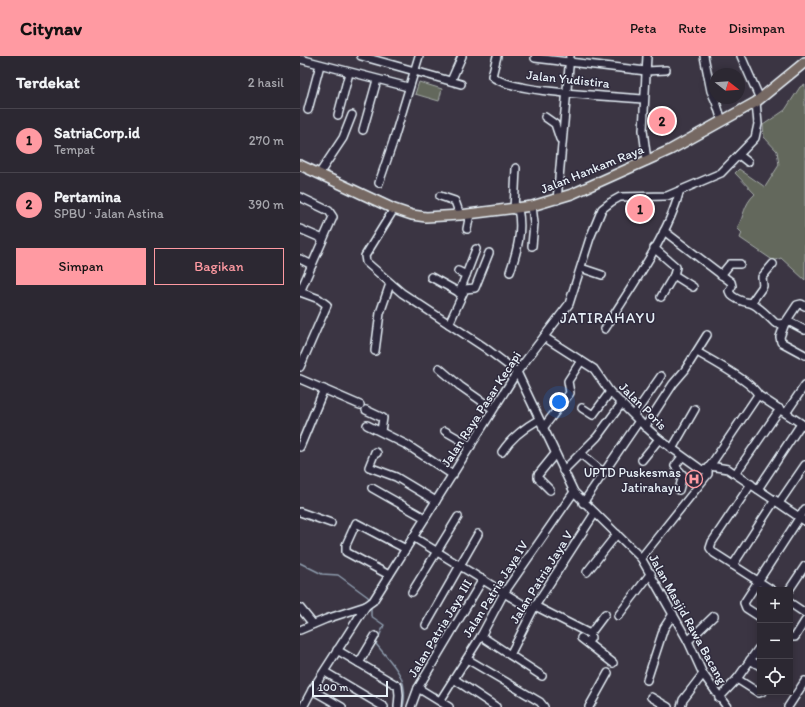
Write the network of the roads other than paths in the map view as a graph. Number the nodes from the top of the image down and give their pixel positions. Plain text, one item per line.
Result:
1 (363, 56) edge
2 (419, 56) edge
3 (462, 56) edge
4 (497, 56) edge
5 (647, 56) edge
6 (704, 56) edge
7 (741, 56) edge
8 (535, 58) dead end
9 (300, 59) edge
10 (570, 60) edge
11 (805, 62) edge
12 (320, 65) junction
13 (414, 70) junction
14 (666, 70) dead end
15 (646, 71) junction
16 (349, 72) junction
17 (377, 80) junction
18 (452, 82) junction
19 (461, 84) dead end
20 (408, 87) junction
21 (567, 92) junction
22 (643, 99) junction
23 (755, 104) junction
24 (308, 110) dead end
25 (338, 114) dead end
26 (352, 115) dead end
27 (545, 117) dead end
28 (722, 121) junction
29 (363, 130) dead end
30 (739, 155) junction
31 (647, 161) junction
32 (748, 162) dead end
33 (300, 165) edge
34 (516, 168) dead end
35 (319, 174) junction
36 (379, 183) dead end
37 (679, 192) junction
38 (440, 196) dead end
39 (300, 197) edge
40 (555, 200) junction
41 (532, 206) junction
42 (394, 209) junction
43 (516, 209) junction
44 (470, 214) junction
45 (460, 215) junction
46 (300, 229) edge
47 (467, 230) dead end
48 (664, 231) junction
49 (323, 239) junction
50 (532, 246) dead end
51 (654, 248) junction
52 (476, 249) dead end
53 (489, 253) dead end
54 (300, 259) edge
55 (740, 264) dead end
56 (773, 264) dead end
57 (312, 265) junction
58 (581, 268) junction
59 (458, 271) dead end
60 (510, 272) dead end
61 (466, 274) junction
62 (602, 275) dead end
63 (674, 275) junction
64 (721, 275) junction
65 (431, 277) dead end
66 (390, 284) junction
67 (693, 287) dead end
68 (301, 288) edge
69 (461, 293) junction
70 (661, 297) dead end
71 (751, 303) junction
72 (805, 306) edge
73 (786, 322) junction
74 (449, 324) junction
75 (605, 329) dead end
76 (805, 330) edge
77 (707, 335) dead end
78 (544, 337) junction
79 (375, 351) dead end
80 (697, 352) junction
81 (805, 355) edge
82 (581, 361) junction
83 (300, 367) edge
84 (440, 368) dead end
85 (517, 372) junction
86 (661, 376) dead end
87 (300, 379) edge
88 (805, 385) edge
89 (324, 389) junction
90 (610, 392) junction
91 (803, 394) edge
92 (758, 395) junction
93 (622, 403) junction
94 (360, 405) dead end
95 (582, 408) dead end
96 (493, 409) junction
97 (695, 409) dead end
98 (366, 410) dead end
99 (783, 411) junction
100 (634, 415) junction
101 (538, 420) junction
102 (639, 421) junction
103 (367, 425) dead end
104 (803, 425) edge
105 (645, 427) junction
106 (543, 428) junction
107 (381, 431) junction
108 (445, 431) dead end
109 (659, 439) junction
110 (471, 446) junction
111 (300, 447) edge
112 (672, 449) junction
113 (373, 452) dead end
114 (502, 452) dead end
115 (555, 454) junction
116 (582, 454) junction
117 (682, 457) junction
118 (642, 460) dead end
119 (805, 465) edge
120 (709, 467) junction
121 (563, 471) junction
122 (604, 473) junction
123 (736, 473) junction
124 (453, 475) junction
125 (751, 484) junction
126 (372, 488) dead end
127 (758, 489) junction
128 (550, 490) dead end
129 (678, 490) dead end
130 (574, 492) junction
131 (436, 501) junction
132 (777, 502) junction
133 (583, 503) junction
134 (805, 509) edge
135 (300, 512) edge
136 (595, 513) junction
137 (458, 517) dead end
138 (425, 518) junction
139 (802, 519) edge
140 (331, 523) dead end
141 (478, 534) dead end
142 (617, 534) junction
143 (414, 536) junction
144 (406, 549) junction
145 (437, 552) junction
146 (641, 558) junction
147 (460, 565) junction
148 (733, 565) junction
149 (805, 566) edge
150 (587, 572) dead end
151 (651, 573) junction
152 (389, 575) junction
153 (483, 579) junction
154 (758, 581) junction
155 (767, 587) edge
156 (791, 587) edge
157 (412, 592) dead end
158 (504, 593) junction
159 (369, 604) junction
160 (793, 605) edge
161 (300, 608) edge
162 (533, 608) junction
163 (805, 613) edge
164 (605, 614) dead end
165 (673, 614) junction
166 (757, 615) edge
167 (618, 616) dead end
168 (714, 616) dead end
169 (805, 621) edge
170 (313, 624) junction
171 (426, 625) dead end
172 (300, 630) edge
173 (590, 634) junction
174 (375, 636) dead end
175 (481, 636) junction
176 (793, 637) edge
177 (582, 638) dead end
178 (688, 641) junction
179 (588, 642) junction
180 (337, 650) junction
181 (757, 650) edge
182 (510, 655) junction
183 (467, 659) junction
184 (750, 660) junction
185 (359, 663) junction
186 (613, 664) dead end
187 (757, 664) edge
188 (325, 672) junction
189 (608, 673) dead end
190 (704, 674) junction
191 (542, 676) dead end
192 (454, 679) junction
193 (737, 679) junction
194 (647, 680) dead end
195 (805, 681) edge
196 (418, 688) junction
197 (312, 690) junction
198 (757, 692) edge
199 (650, 697) dead end
200 (719, 698) junction
201 (440, 701) junction
202 (303, 707) edge
203 (342, 707) edge
204 (384, 707) edge
205 (398, 707) edge
206 (411, 707) edge
207 (449, 707) edge
208 (496, 707) edge
209 (544, 707) edge
210 (589, 707) edge
211 (668, 707) edge
212 (681, 707) edge
213 (727, 707) edge
214 (788, 707) edge

1 - 13 street
2 - 13 street
3 - 18 street
4 - 21 street, Jalan Yudistira
5 - 15 street
6 - 28 street
7 - 23 street, Jalan Raya Pasar Kecapi
8 - 10 street
9 - 12 street
10 - 15 street
10 - 21 street
11 - 23 main road, Jalan Hankam Raya
12 - 16 street
12 - 24 street
13 - 18 street
13 - 20 street
14 - 15 street
15 - 22 street
16 - 17 street
16 - 25 street
17 - 20 street
17 - 29 street
18 - 19 street
20 - 36 street
21 - 22 street, Jalan Yudistira
21 - 40 street
22 - 31 street
23 - 28 main road, Jalan Hankam Raya
23 - 30 street, Jalan Raya Pasar Kecapi
26 - 35 street
27 - 40 street
28 - 31 main road, Jalan Hankam Raya
30 - 32 street
30 - 37 street, Jalan Raya Pasar Kecapi
31 - 40 main road, Jalan Hankam Raya
33 - 35 main road, Jalan Hankam Raya
34 - 43 street
35 - 42 main road, Jalan Hankam Raya
37 - 48 street
37 - 58 street, Jalan Raya Pasar Kecapi
38 - 45 street
39 - 49 street
40 - 41 main road, Jalan Hankam Raya
41 - 43 main road, Jalan Hankam Raya
41 - 50 street
42 - 45 main road, Jalan Hankam Raya
42 - 66 street, Jalan Masjid Rawa Bacang
43 - 44 main road, Jalan Hankam Raya
43 - 60 street
44 - 45 main road, Jalan Hankam Raya
44 - 47 street
46 - 49 street
48 - 51 street
48 - 64 street
49 - 57 street
51 - 63 street
51 - 75 street
52 - 61 street
53 - 69 street
54 - 57 street
55 - 64 street
56 - 71 street
57 - 68 street
58 - 62 street
58 - 78 street, Jalan Raya Pasar Kecapi
59 - 61 street
61 - 69 street
63 - 67 street
63 - 70 street
64 - 71 street
65 - 69 street
66 - 74 street, Jalan Masjid Rawa Bacang
66 - 79 street
68 - 83 street
69 - 74 street
71 - 73 street
72 - 73 street
73 - 76 street
73 - 81 street
74 - 85 street, Jalan Masjid Rawa Bacang
77 - 80 street
78 - 82 street, Jalan Poris
78 - 85 street, Jalan Raya Pasar Kecapi
80 - 92 street
80 - 105 street
82 - 90 street, Jalan Poris
82 - 106 street
84 - 96 street
85 - 96 street, Jalan Raya Pasar Kecapi
85 - 101 street, Jalan Masjid Rawa Bacang
86 - 100 street
87 - 89 street
88 - 91 street
89 - 94 street
89 - 111 street
90 - 93 street, Jalan Poris
90 - 95 street
91 - 99 street
92 - 99 street
92 - 120 street
93 - 100 street, Jalan Poris
93 - 116 street
96 - 110 street, Jalan Raya Pasar Kecapi
97 - 112 street
98 - 107 street
99 - 104 street
99 - 123 street
100 - 102 street, Jalan Poris
101 - 106 street, Jalan Masjid Rawa Bacang
101 - 114 street
102 - 105 street, Jalan Poris
102 - 122 street
103 - 107 street
104 - 127 street
105 - 109 street, Jalan Poris
106 - 115 street, Jalan Masjid Rawa Bacang
107 - 124 street
108 - 110 street
109 - 112 street, Jalan Poris
109 - 118 street
110 - 124 street, Jalan Raya Pasar Kecapi
112 - 117 street, Jalan Poris
113 - 131 street
115 - 121 street, Jalan Masjid Rawa Bacang
115 - 128 street
116 - 121 street
116 - 122 street
117 - 120 street, Jalan Poris
117 - 129 street
119 - 132 street
120 - 123 street, Jalan Poris
120 - 146 street
121 - 130 street, Jalan Masjid Rawa Bacang
122 - 133 street
123 - 125 street, Jalan Poris
124 - 131 street, Jalan Raya Pasar Kecapi
125 - 127 street, Jalan Poris
125 - 148 street
126 - 138 street
127 - 132 street, Jalan Poris
130 - 133 street, Jalan Masjid Rawa Bacang
130 - 158 street, Jalan Patria Jaya IV
131 - 138 street, Jalan Raya Pasar Kecapi
132 - 139 street, Jalan Poris
132 - 148 street
133 - 136 street, Jalan Masjid Rawa Bacang
134 - 139 street
135 - 140 street
136 - 142 street, Jalan Masjid Rawa Bacang
136 - 162 street, Jalan Patria Jaya V
137 - 145 street
138 - 143 street, Jalan Raya Pasar Kecapi
139 - 154 street
141 - 147 street
142 - 146 street, Jalan Masjid Rawa Bacang
142 - 150 street
143 - 144 street, Jalan Raya Pasar Kecapi
143 - 145 street
144 - 152 street, Jalan Raya Pasar Kecapi
144 - 152 street
145 - 147 street
145 - 157 street
146 - 151 street, Jalan Masjid Rawa Bacang
147 - 153 street
147 - 171 street
148 - 154 street
149 - 156 street
151 - 165 street, Jalan Masjid Rawa Bacang
151 - 167 street
152 - 159 street, Jalan Raya Pasar Kecapi
153 - 158 street
153 - 196 street, Jalan Patria Jaya III
154 - 155 street
154 - 166 street
158 - 162 street
158 - 175 street, Jalan Patria Jaya IV
159 - 170 street
159 - 180 street, Jalan Raya Pasar Kecapi
160 - 163 street
161 - 170 street
162 - 173 street
162 - 182 street, Jalan Patria Jaya V
164 - 173 street
165 - 178 street, Jalan Masjid Rawa Bacang
165 - 194 street
168 - 178 street
169 - 176 street
170 - 172 street
173 - 179 street
174 - 185 street
175 - 182 street
175 - 183 street, Jalan Patria Jaya IV
177 - 179 street
178 - 190 street, Jalan Masjid Rawa Bacang
179 - 186 street
180 - 185 street
180 - 188 street, Jalan Raya Pasar Kecapi
181 - 184 street
182 - 191 street
183 - 192 street, Jalan Patria Jaya IV
183 - 209 street
184 - 187 street
184 - 193 street
185 - 205 street
188 - 197 street, Jalan Raya Pasar Kecapi
188 - 204 street
189 - 210 street
190 - 200 street, Jalan Masjid Rawa Bacang
190 - 212 street
192 - 201 street, Jalan Patria Jaya IV
192 - 208 street
193 - 198 street
193 - 200 street
195 - 214 street
196 - 201 street
196 - 206 street, Jalan Patria Jaya III
197 - 202 street, Jalan Raya Pasar Kecapi
197 - 203 street
199 - 211 street
200 - 213 street, Jalan Masjid Rawa Bacang
201 - 207 street

